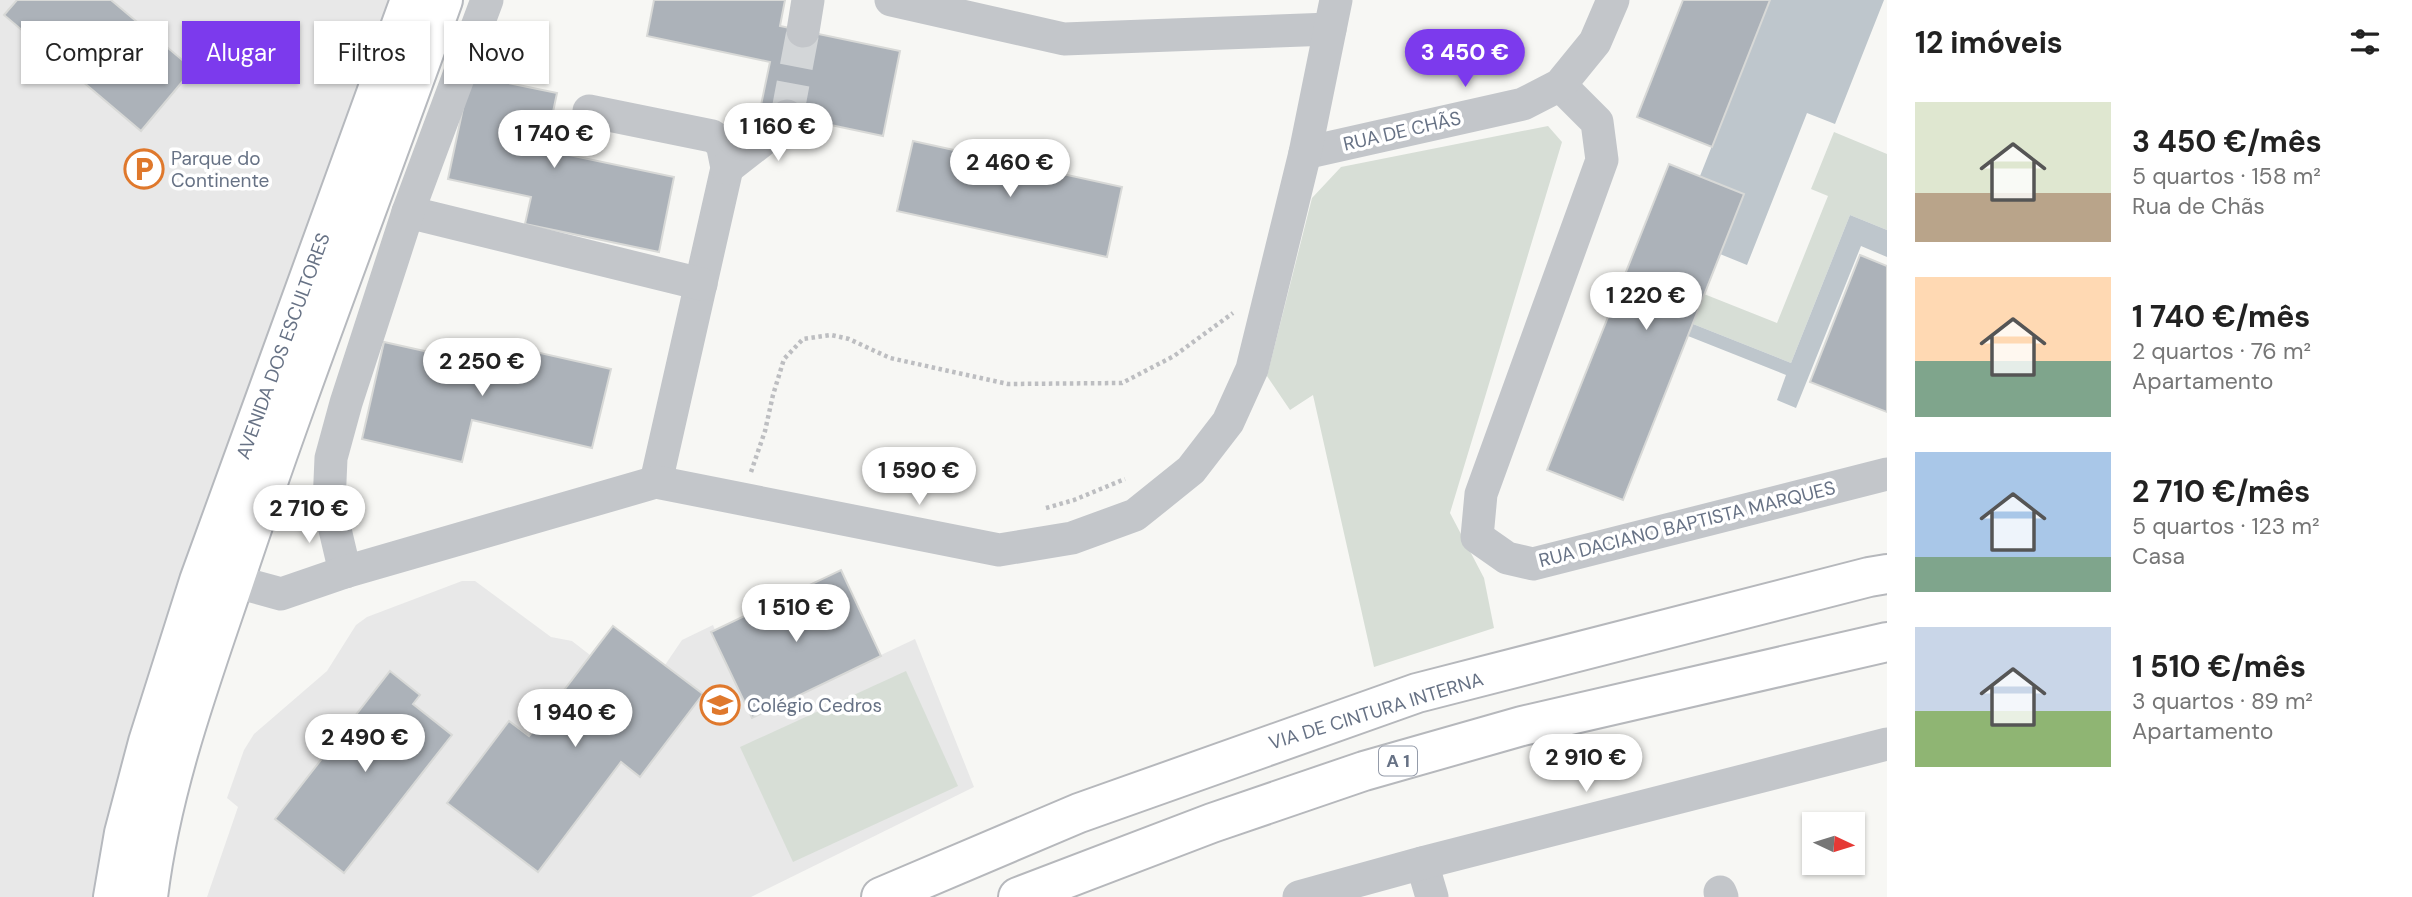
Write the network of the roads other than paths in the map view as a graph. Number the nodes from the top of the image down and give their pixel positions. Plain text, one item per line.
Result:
1 (410, 0) edge
2 (443, 0) edge
3 (487, 0) edge
4 (891, 0) edge
5 (1613, 0) edge
6 (1001, 12) edge
7 (1333, 15) edge
8 (1560, 85) junction
9 (589, 111) dead end
10 (787, 116) tunnel mouth
11 (1305, 153) junction
12 (727, 167) junction
13 (408, 212) junction
14 (701, 285) junction
15 (1887, 474) edge
16 (656, 482) junction
17 (345, 572) junction
18 (1881, 574) edge
19 (234, 581) junction
20 (1887, 642) edge
21 (1887, 661) edge
22 (1790, 664) junction
23 (1887, 744) edge
24 (1422, 863) junction
25 (113, 897) edge
26 (148, 897) edge
27 (881, 897) edge
28 (1018, 897) edge
29 (1299, 897) edge
30 (1432, 897) edge

1 - 25 main road, AVENIDA DOS ESCULTORES
2 - 19 main road, AVENIDA DOS ESCULTORES
3 - 13 street
4 - 6 street
5 - 8 street, RUA DE CHÃS
6 - 7 street
7 - 11 street
8 - 11 street, RUA DE CHÃS
8 - 15 street, RUA DACIANO BAPTISTA MARQUES
9 - 12 street
10 - 12 street
11 - 16 street
12 - 14 street
13 - 14 street
13 - 17 street
14 - 16 street
16 - 17 street
17 - 19 street
18 - 27 main road, VIA DE CINTURA INTERNA
19 - 26 main road, AVENIDA DOS ESCULTORES
20 - 22 main road, A 1
21 - 22 main road
22 - 28 main road, A 1
23 - 24 street
24 - 29 street
24 - 30 street

